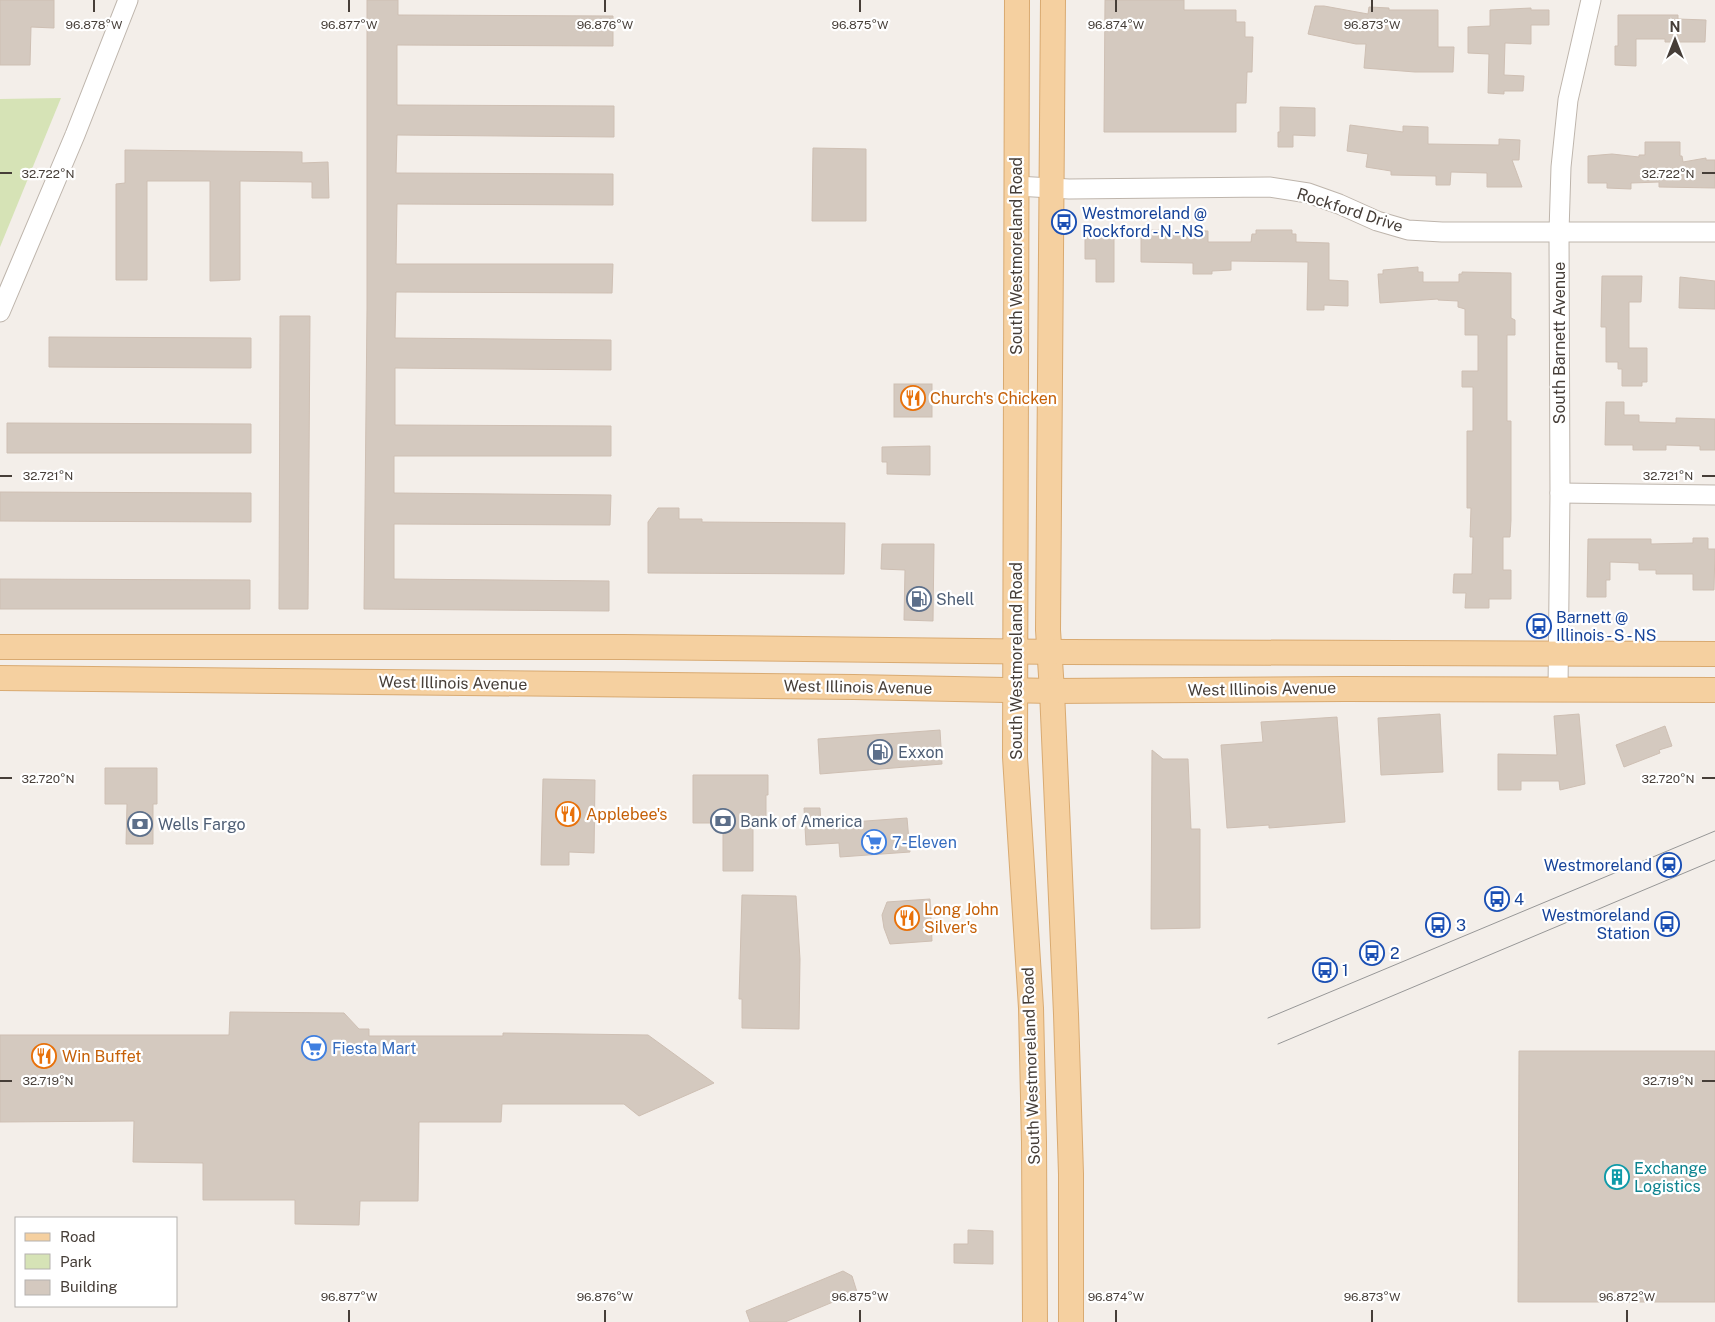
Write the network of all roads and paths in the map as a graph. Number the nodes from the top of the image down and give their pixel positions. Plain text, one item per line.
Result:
1 (128, 0) edge
2 (1017, 0) edge
3 (1053, 0) edge
4 (1591, 0) edge
5 (1016, 186) junction
6 (1052, 188) junction
7 (1559, 232) junction
8 (1715, 232) edge
9 (0, 312) edge
10 (1560, 493) junction
11 (1715, 495) edge
12 (464, 646) junction
13 (0, 647) edge
14 (207, 647) junction
15 (1015, 651) junction
16 (1048, 652) junction
17 (1559, 654) junction
18 (1715, 654) edge
19 (0, 678) edge
20 (207, 680) junction
21 (464, 683) junction
22 (1015, 690) junction
23 (1558, 690) junction
24 (1715, 690) edge
25 (1052, 691) junction
26 (1031, 1008) junction
27 (1066, 1014) junction
28 (1035, 1322) edge
29 (1071, 1322) edge

1 - 9 street
2 - 5 main road, South Westmoreland Road
3 - 6 main road, South Westmoreland Road
4 - 7 street, South Barnett Avenue
5 - 6 street, Rockford Drive
5 - 15 main road, South Westmoreland Road
6 - 7 street, Rockford Drive
6 - 16 main road, South Westmoreland Road
7 - 8 street, Rockford Drive
7 - 10 street, South Barnett Avenue
10 - 11 street
10 - 17 street, South Barnett Avenue
12 - 14 main road
12 - 15 main road
12 - 21 main road
13 - 14 main road
14 - 20 main road
15 - 16 main road
15 - 22 main road, South Westmoreland Road
16 - 17 main road
16 - 25 main road, South Westmoreland Road
17 - 18 main road
17 - 23 street, South Barnett Avenue
19 - 20 main road, West Illinois Avenue
20 - 21 main road, West Illinois Avenue
21 - 22 main road, West Illinois Avenue
22 - 25 main road, West Illinois Avenue
22 - 26 main road, South Westmoreland Road
23 - 24 main road, West Illinois Avenue
23 - 25 main road, West Illinois Avenue
25 - 27 main road, South Westmoreland Road
26 - 27 main road
26 - 28 main road, South Westmoreland Road
27 - 29 main road, South Westmoreland Road

